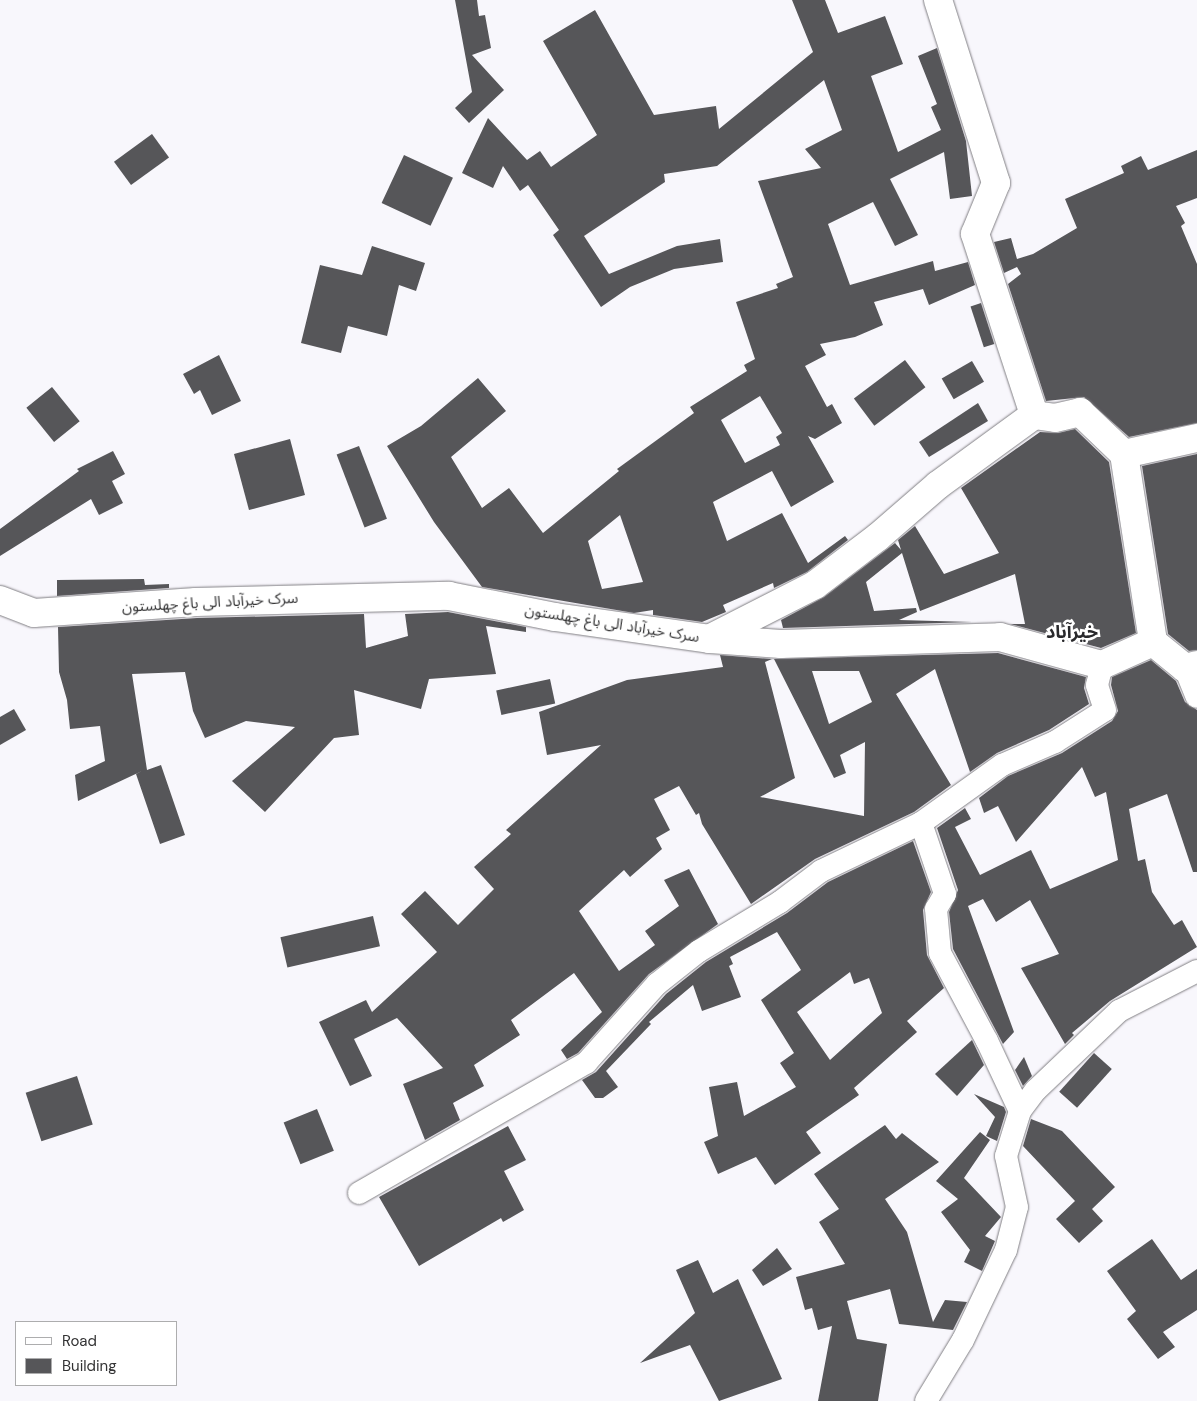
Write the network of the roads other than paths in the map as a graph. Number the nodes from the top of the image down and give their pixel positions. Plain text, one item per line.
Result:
1 (938, 0) edge
2 (1034, 415) junction
3 (1197, 438) edge
4 (1124, 454) junction
5 (0, 600) edge
6 (709, 638) junction
7 (1153, 642) junction
8 (1102, 665) junction
9 (1191, 667) edge
10 (1197, 697) edge
11 (921, 824) junction
12 (1197, 970) edge
13 (1020, 1111) junction
14 (359, 1193) dead end
15 (926, 1401) edge

1 - 2 street
2 - 4 street
2 - 6 street, سرک خیرآباد الی باغ چهلستون
3 - 4 street
4 - 7 street
5 - 6 street, سرک خیرآباد الی باغ چهلستون
6 - 8 street
7 - 8 street
7 - 9 street
8 - 11 street
9 - 10 street
11 - 13 street
11 - 14 street
12 - 13 street
13 - 15 street

